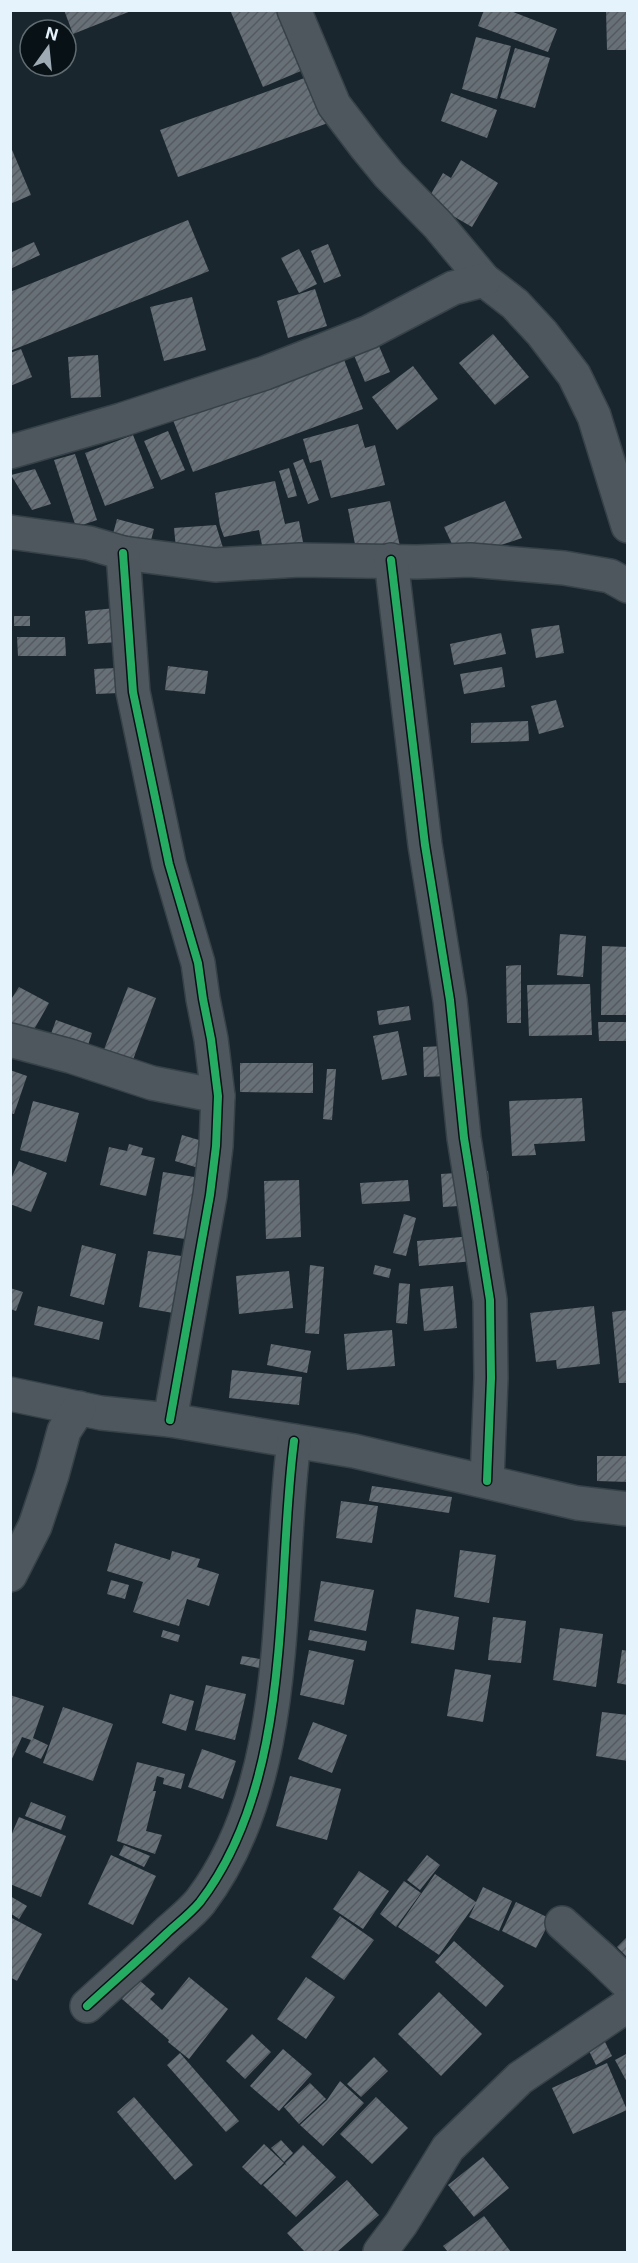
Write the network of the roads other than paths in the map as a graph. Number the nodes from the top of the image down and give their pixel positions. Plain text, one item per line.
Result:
1 (294, 10) edge
2 (484, 279) junction
3 (10, 452) edge
4 (626, 519) edge
5 (10, 532) edge
6 (123, 553) junction
7 (391, 560) junction
8 (627, 586) edge
9 (10, 1040) edge
10 (218, 1096) junction
11 (10, 1394) edge
12 (79, 1408) junction
13 (170, 1420) junction
14 (294, 1441) junction
15 (487, 1481) junction
16 (627, 1509) edge
17 (10, 1575) edge
18 (562, 1923) dead end
19 (627, 1984) edge
20 (87, 2006) dead end
21 (627, 2006) edge
22 (380, 2253) edge

1 - 2 street
2 - 3 street
2 - 4 street
5 - 6 street
6 - 7 street
6 - 10 street
7 - 8 street
7 - 15 street
9 - 10 street
10 - 13 street
11 - 12 street
12 - 13 street
12 - 17 street
13 - 14 street
14 - 15 street
14 - 20 street
15 - 16 street
18 - 19 street
21 - 22 street

